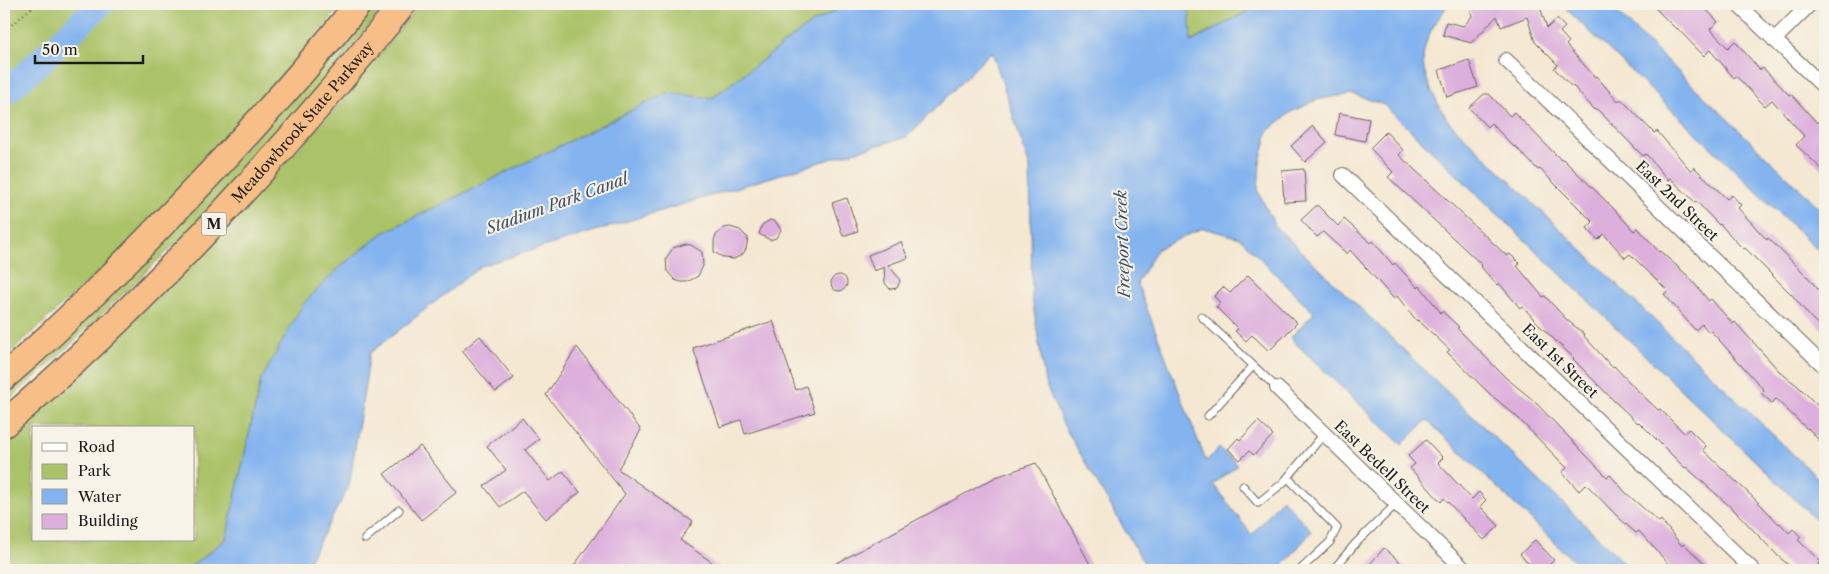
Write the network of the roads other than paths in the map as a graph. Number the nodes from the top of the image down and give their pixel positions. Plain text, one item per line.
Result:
1 (358, 4) edge
2 (403, 4) edge
3 (1738, 4) edge
4 (1810, 4) edge
5 (1774, 40) junction
6 (1506, 60) dead end
7 (1825, 88) edge
8 (1343, 175) dead end
9 (1201, 316) dead end
10 (1253, 366) junction
11 (1825, 367) edge
12 (4, 376) edge
13 (1277, 388) joint
14 (1208, 416) dead end
15 (4, 424) edge
16 (1324, 434) junction
17 (1288, 478) junction
18 (1243, 486) dead end
19 (1396, 504) junction
20 (399, 510) dead end
21 (365, 539) dead end
22 (1300, 570) edge
23 (1333, 570) edge
24 (1466, 570) edge
25 (1753, 570) edge

1 - 12 highway, M
2 - 15 highway, Meadowbrook State Parkway / M
3 - 5 street
4 - 5 street
5 - 7 street
6 - 11 street, East 2nd Street
8 - 25 street, East 1st Street
9 - 10 lane
10 - 13 lane
10 - 14 lane
13 - 16 street, East Bedell Street
16 - 17 lane
16 - 19 street, East Bedell Street
17 - 18 lane
17 - 22 lane
19 - 23 lane
19 - 24 street, East Bedell Street
20 - 21 lane

